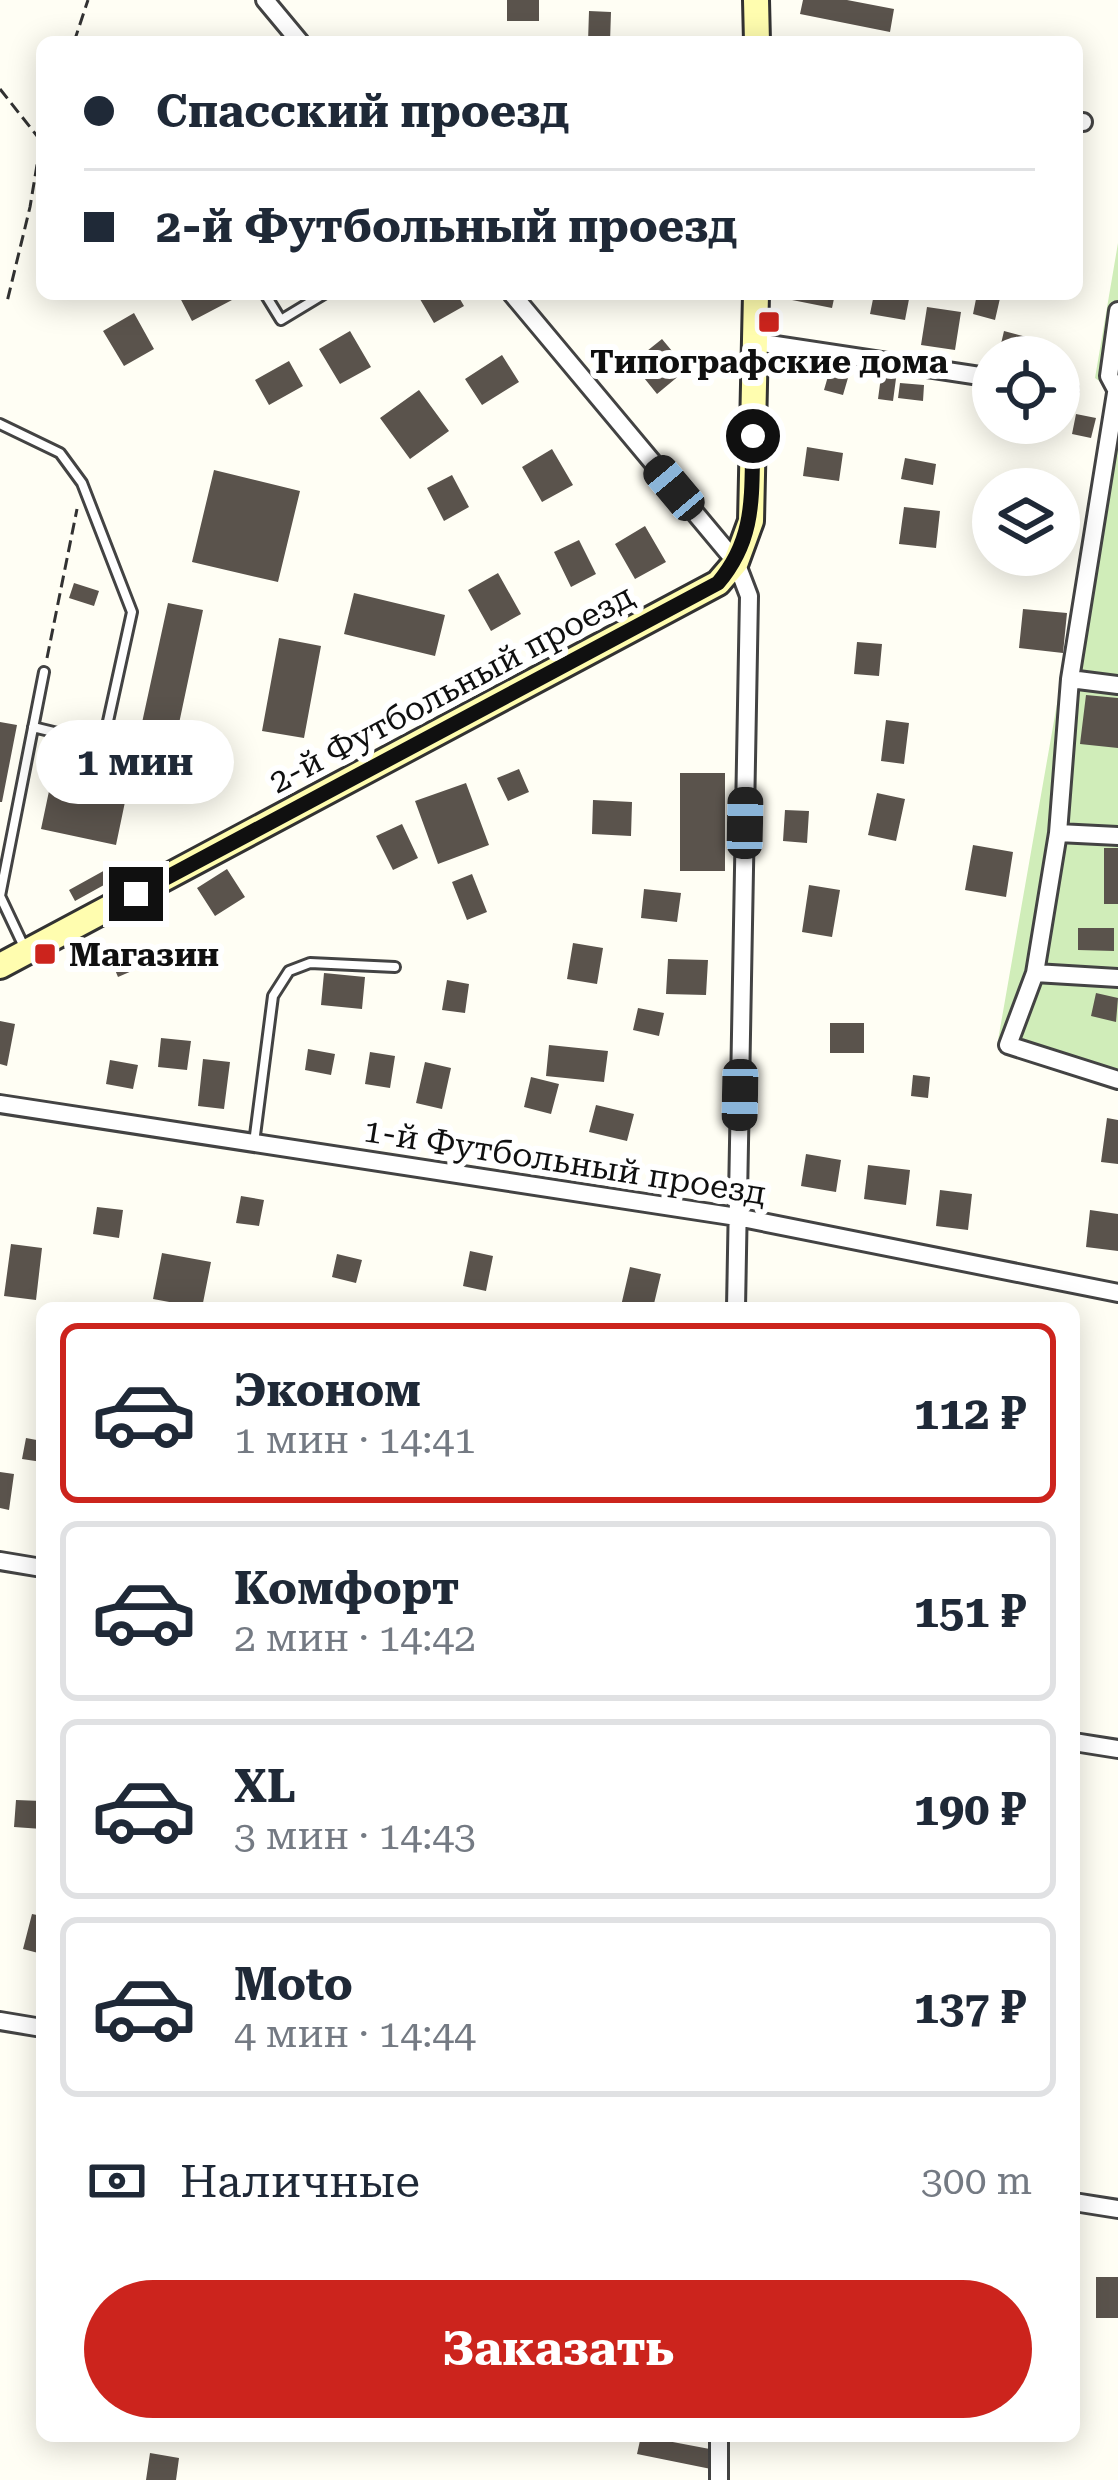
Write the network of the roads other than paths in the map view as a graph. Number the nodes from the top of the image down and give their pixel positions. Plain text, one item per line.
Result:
1 (265, 0) edge
2 (757, 0) edge
3 (296, 36) edge
4 (757, 36) edge
5 (269, 300) edge
6 (314, 300) edge
7 (517, 300) edge
8 (756, 300) edge
9 (1118, 311) edge
10 (756, 342) junction
11 (972, 375) edge
12 (1114, 387) edge
13 (0, 424) edge
14 (1109, 500) edge
15 (736, 562) junction
16 (44, 672) road end
17 (1070, 679) junction
18 (1118, 685) edge
19 (33, 727) junction
20 (1058, 833) junction
21 (1118, 836) edge
22 (26, 952) junction
23 (0, 966) edge
24 (394, 967) dead end
25 (1035, 973) junction
26 (1118, 979) edge
27 (1118, 1081) edge
28 (0, 1104) edge
29 (254, 1143) junction
30 (737, 1217) junction
31 (1118, 1293) edge
32 (736, 1302) edge
33 (0, 1561) edge
34 (36, 1567) edge
35 (1080, 1743) edge
36 (1118, 1749) edge
37 (0, 2021) edge
38 (36, 2027) edge
39 (1080, 2203) edge
40 (1118, 2210) edge
41 (719, 2442) edge
42 (719, 2480) edge

1 - 3 street
2 - 4 street
5 - 6 lane
7 - 15 street
8 - 10 street
9 - 12 street
10 - 11 street
10 - 15 street
12 - 14 street
13 - 19 lane
14 - 17 street
15 - 22 street, 2-й Футбольный проезд
15 - 30 street
16 - 19 lane
17 - 18 street
17 - 20 street
19 - 22 lane
20 - 21 street
20 - 25 street
22 - 23 street, 2-й Футбольный проезд
24 - 29 lane
25 - 26 street
25 - 27 street
28 - 29 street, 1-й Футбольный проезд
29 - 30 street, 1-й Футбольный проезд
30 - 31 street, 1-й Футбольный проезд
30 - 32 street
33 - 34 street
35 - 36 street
37 - 38 street
39 - 40 street
41 - 42 street

